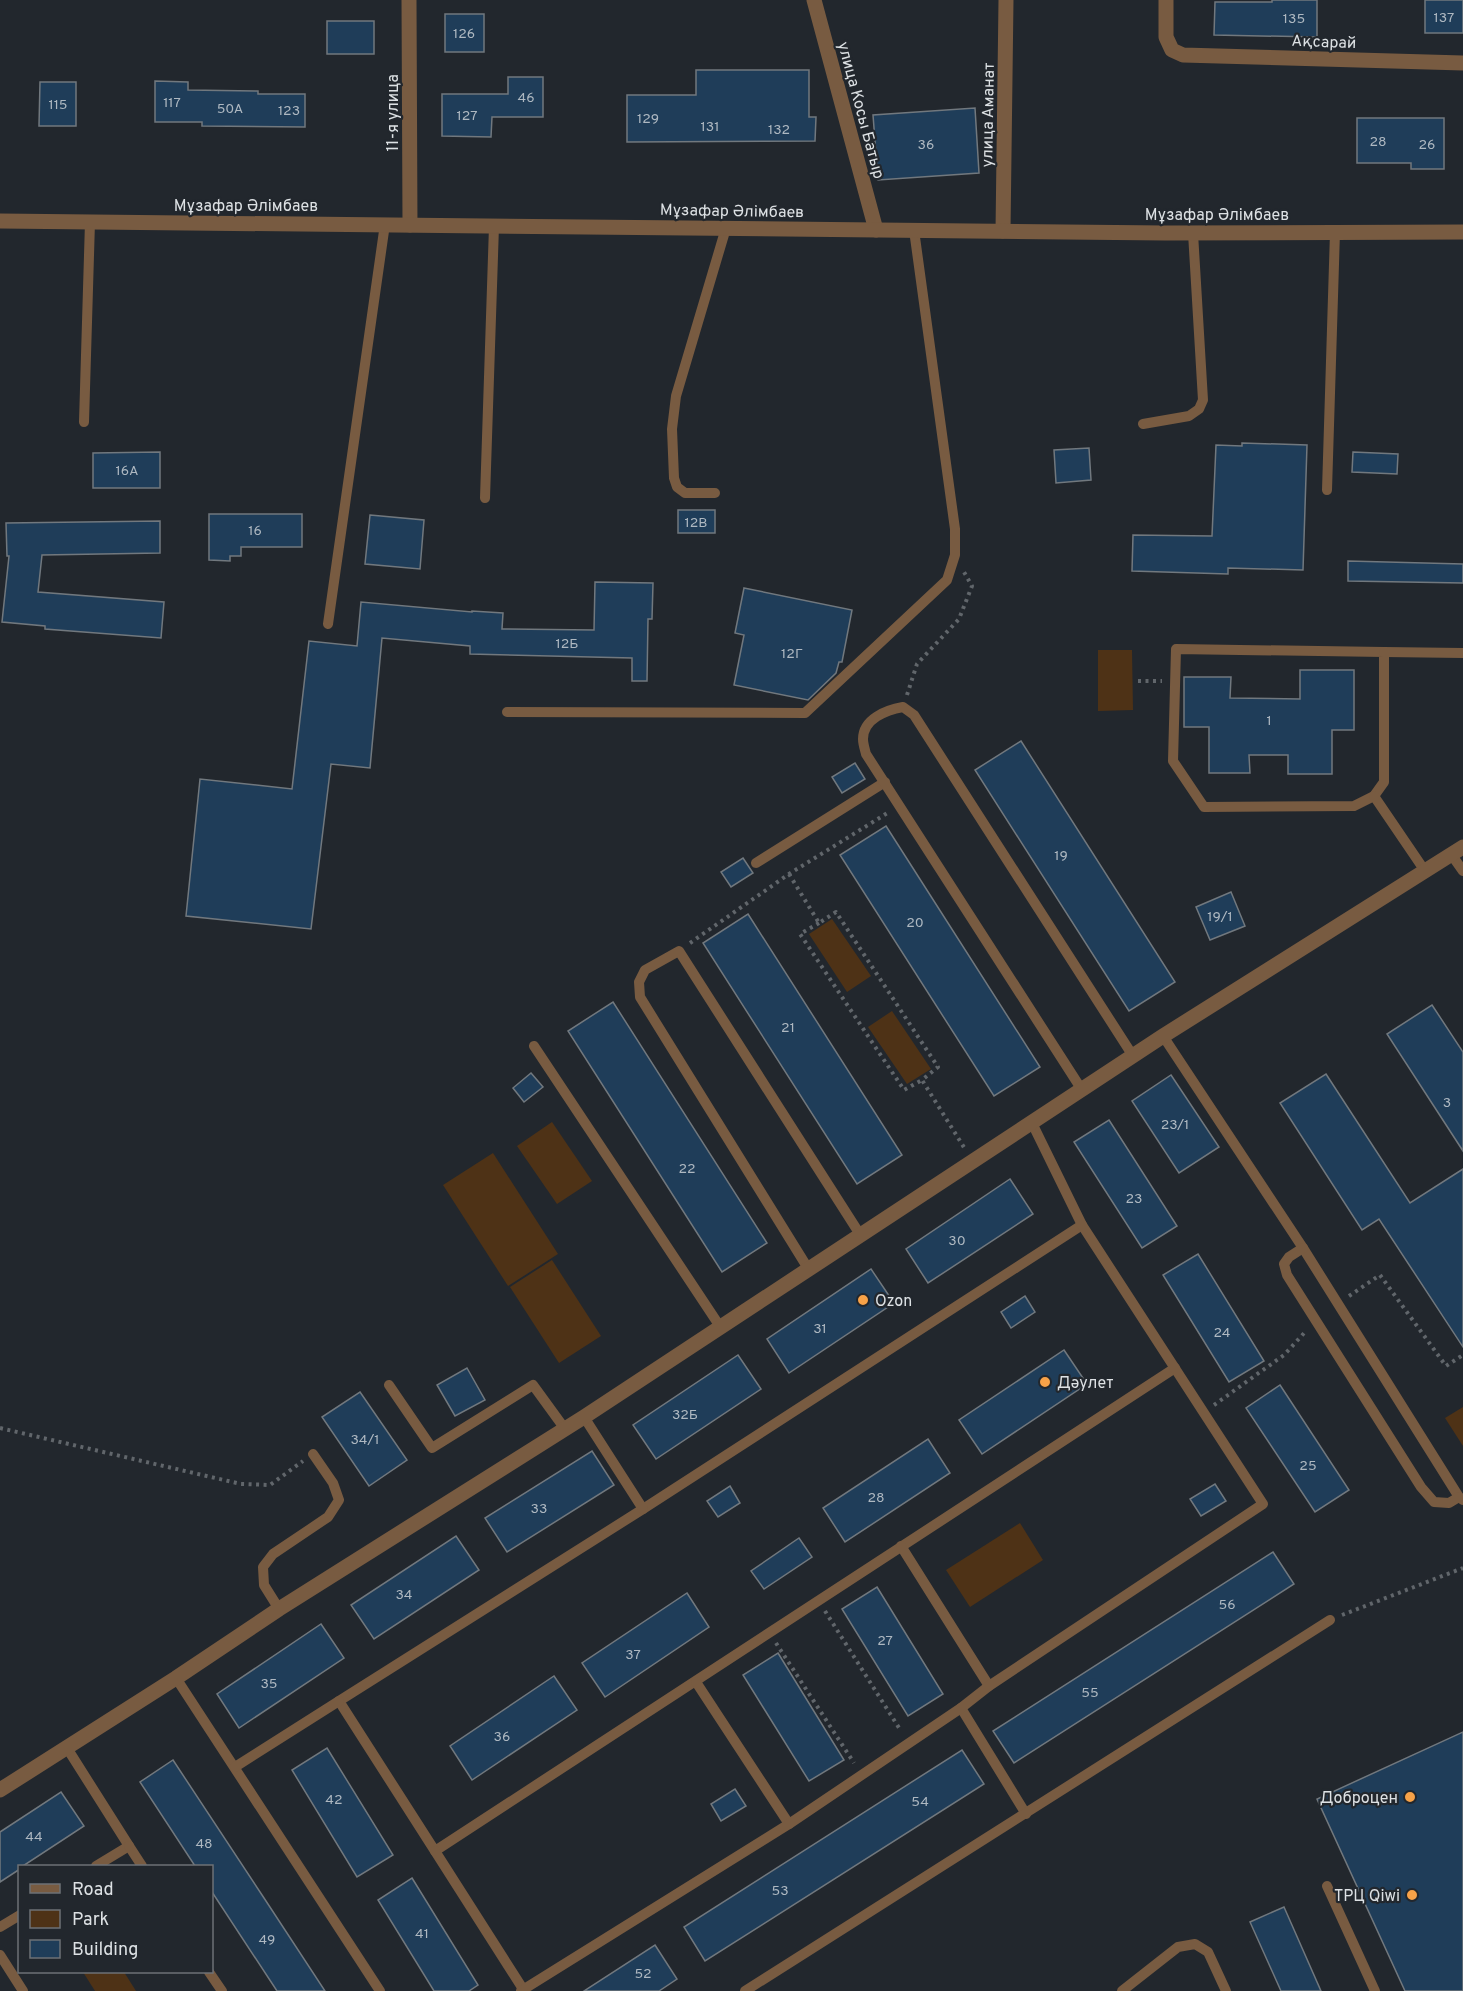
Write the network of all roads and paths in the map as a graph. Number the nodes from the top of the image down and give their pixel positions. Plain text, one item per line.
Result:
1 (409, 0) edge
2 (814, 0) edge
3 (1006, 0) edge
4 (1166, 0) edge
5 (1463, 63) edge
6 (0, 221) edge
7 (90, 222) junction
8 (385, 224) junction
9 (410, 225) junction
10 (494, 226) junction
11 (726, 228) junction
12 (876, 230) junction
13 (914, 230) junction
14 (1003, 231) junction
15 (1335, 232) junction
16 (1463, 232) edge
17 (1193, 233) junction
18 (84, 422) dead end
19 (1143, 424) dead end
20 (1327, 490) dead end
21 (715, 493) dead end
22 (485, 498) dead end
23 (955, 555) junction
24 (328, 624) dead end
25 (1384, 652) junction
26 (1463, 653) edge
27 (1138, 681) dead end
28 (1175, 681) junction
29 (903, 707) junction
30 (507, 712) dead end
31 (885, 782) junction
32 (1374, 796) junction
33 (899, 805) junction
34 (1457, 850) edge
35 (756, 863) dead end
36 (1425, 871) junction
37 (1463, 871) edge
38 (789, 874) junction
39 (819, 923) junction
40 (679, 951) junction
41 (1163, 1036) junction
42 (534, 1046) dead end
43 (1133, 1056) junction
44 (921, 1080) junction
45 (1082, 1090) junction
46 (1032, 1123) junction
47 (974, 1162) junction
48 (1082, 1225) junction
49 (861, 1236) junction
50 (1303, 1248) junction
51 (808, 1270) junction
52 (721, 1328) junction
53 (1175, 1368) junction
54 (389, 1385) dead end
55 (584, 1417) junction
56 (0, 1428) edge
57 (565, 1429) junction
58 (313, 1454) joint
59 (1461, 1498) edge
60 (644, 1509) junction
61 (901, 1546) junction
62 (1463, 1568) edge
63 (818, 1600) junction
64 (279, 1609) junction
65 (1330, 1620) joint
66 (769, 1633) junction
67 (176, 1678) junction
68 (696, 1682) junction
69 (989, 1686) junction
70 (339, 1701) junction
71 (961, 1708) junction
72 (908, 1743) junction
73 (67, 1748) junction
74 (235, 1767) junction
75 (861, 1774) junction
76 (0, 1790) edge
77 (1026, 1814) junction
78 (789, 1824) junction
79 (129, 1846) junction
80 (435, 1851) junction
81 (98, 1865) edge
82 (141, 1865) edge
83 (1327, 1886) dead end
84 (18, 1916) edge
85 (0, 1927) edge
86 (0, 1955) edge
87 (210, 1973) edge
88 (522, 1990) edge
89 (23, 1991) edge
90 (222, 1991) edge
91 (380, 1991) edge
92 (745, 1991) edge
93 (1122, 1991) edge
94 (1226, 1991) edge
95 (1375, 1991) edge

1 - 9 street, 11-я улица
2 - 12 street, улица Косы Батыр
3 - 14 street, улица Аманат
4 - 5 street, Ақсарай
6 - 7 street, Мұзафар Әлімбаев
7 - 8 street, Мұзафар Әлімбаев
7 - 18 lane
8 - 9 street, Мұзафар Әлімбаев
8 - 24 lane
9 - 10 street, Мұзафар Әлімбаев
10 - 11 street, Мұзафар Әлімбаев
10 - 22 lane
11 - 12 street, Мұзафар Әлімбаев
11 - 21 lane
12 - 13 street, Мұзафар Әлімбаев
13 - 14 street, Мұзафар Әлімбаев
13 - 23 lane
14 - 17 street, Мұзафар Әлімбаев
15 - 16 street, Мұзафар Әлімбаев
15 - 17 street, Мұзафар Әлімбаев
15 - 20 lane
17 - 19 lane
23 - 29 path
23 - 30 lane
25 - 26 lane
25 - 28 lane
25 - 32 lane
27 - 28 path
28 - 32 lane
29 - 31 lane
29 - 43 lane
31 - 33 lane
31 - 35 lane
32 - 36 lane
33 - 38 path
33 - 45 lane
34 - 36 street
34 - 37 lane
36 - 41 street
38 - 39 path
38 - 40 path
39 - 44 path
39 - 44 path
40 - 49 lane
40 - 51 lane
41 - 43 street
41 - 50 lane
42 - 52 lane
43 - 45 street
44 - 47 path
45 - 46 street
46 - 47 street
46 - 48 lane
47 - 49 street
48 - 53 lane
48 - 60 lane
49 - 51 street
50 - 59 lane
50 - 59 lane
51 - 52 street
52 - 55 street
53 - 61 lane
53 - 69 lane
54 - 57 lane
55 - 57 street
55 - 60 lane
56 - 58 path
57 - 64 street
58 - 64 lane
60 - 70 lane
61 - 63 lane
61 - 69 lane
62 - 65 path
63 - 66 lane
63 - 72 path
64 - 67 street
65 - 77 lane
66 - 68 lane
66 - 75 path
67 - 73 street
67 - 74 lane
68 - 78 lane
68 - 80 lane
69 - 71 lane
70 - 74 lane
70 - 80 lane
71 - 72 lane
71 - 77 lane
72 - 75 lane
73 - 76 street
73 - 79 lane
74 - 91 lane
75 - 78 lane
77 - 92 lane
78 - 88 lane
79 - 81 lane
79 - 82 lane
80 - 88 lane
83 - 95 lane
84 - 85 lane
86 - 89 lane
87 - 90 lane
93 - 94 lane

